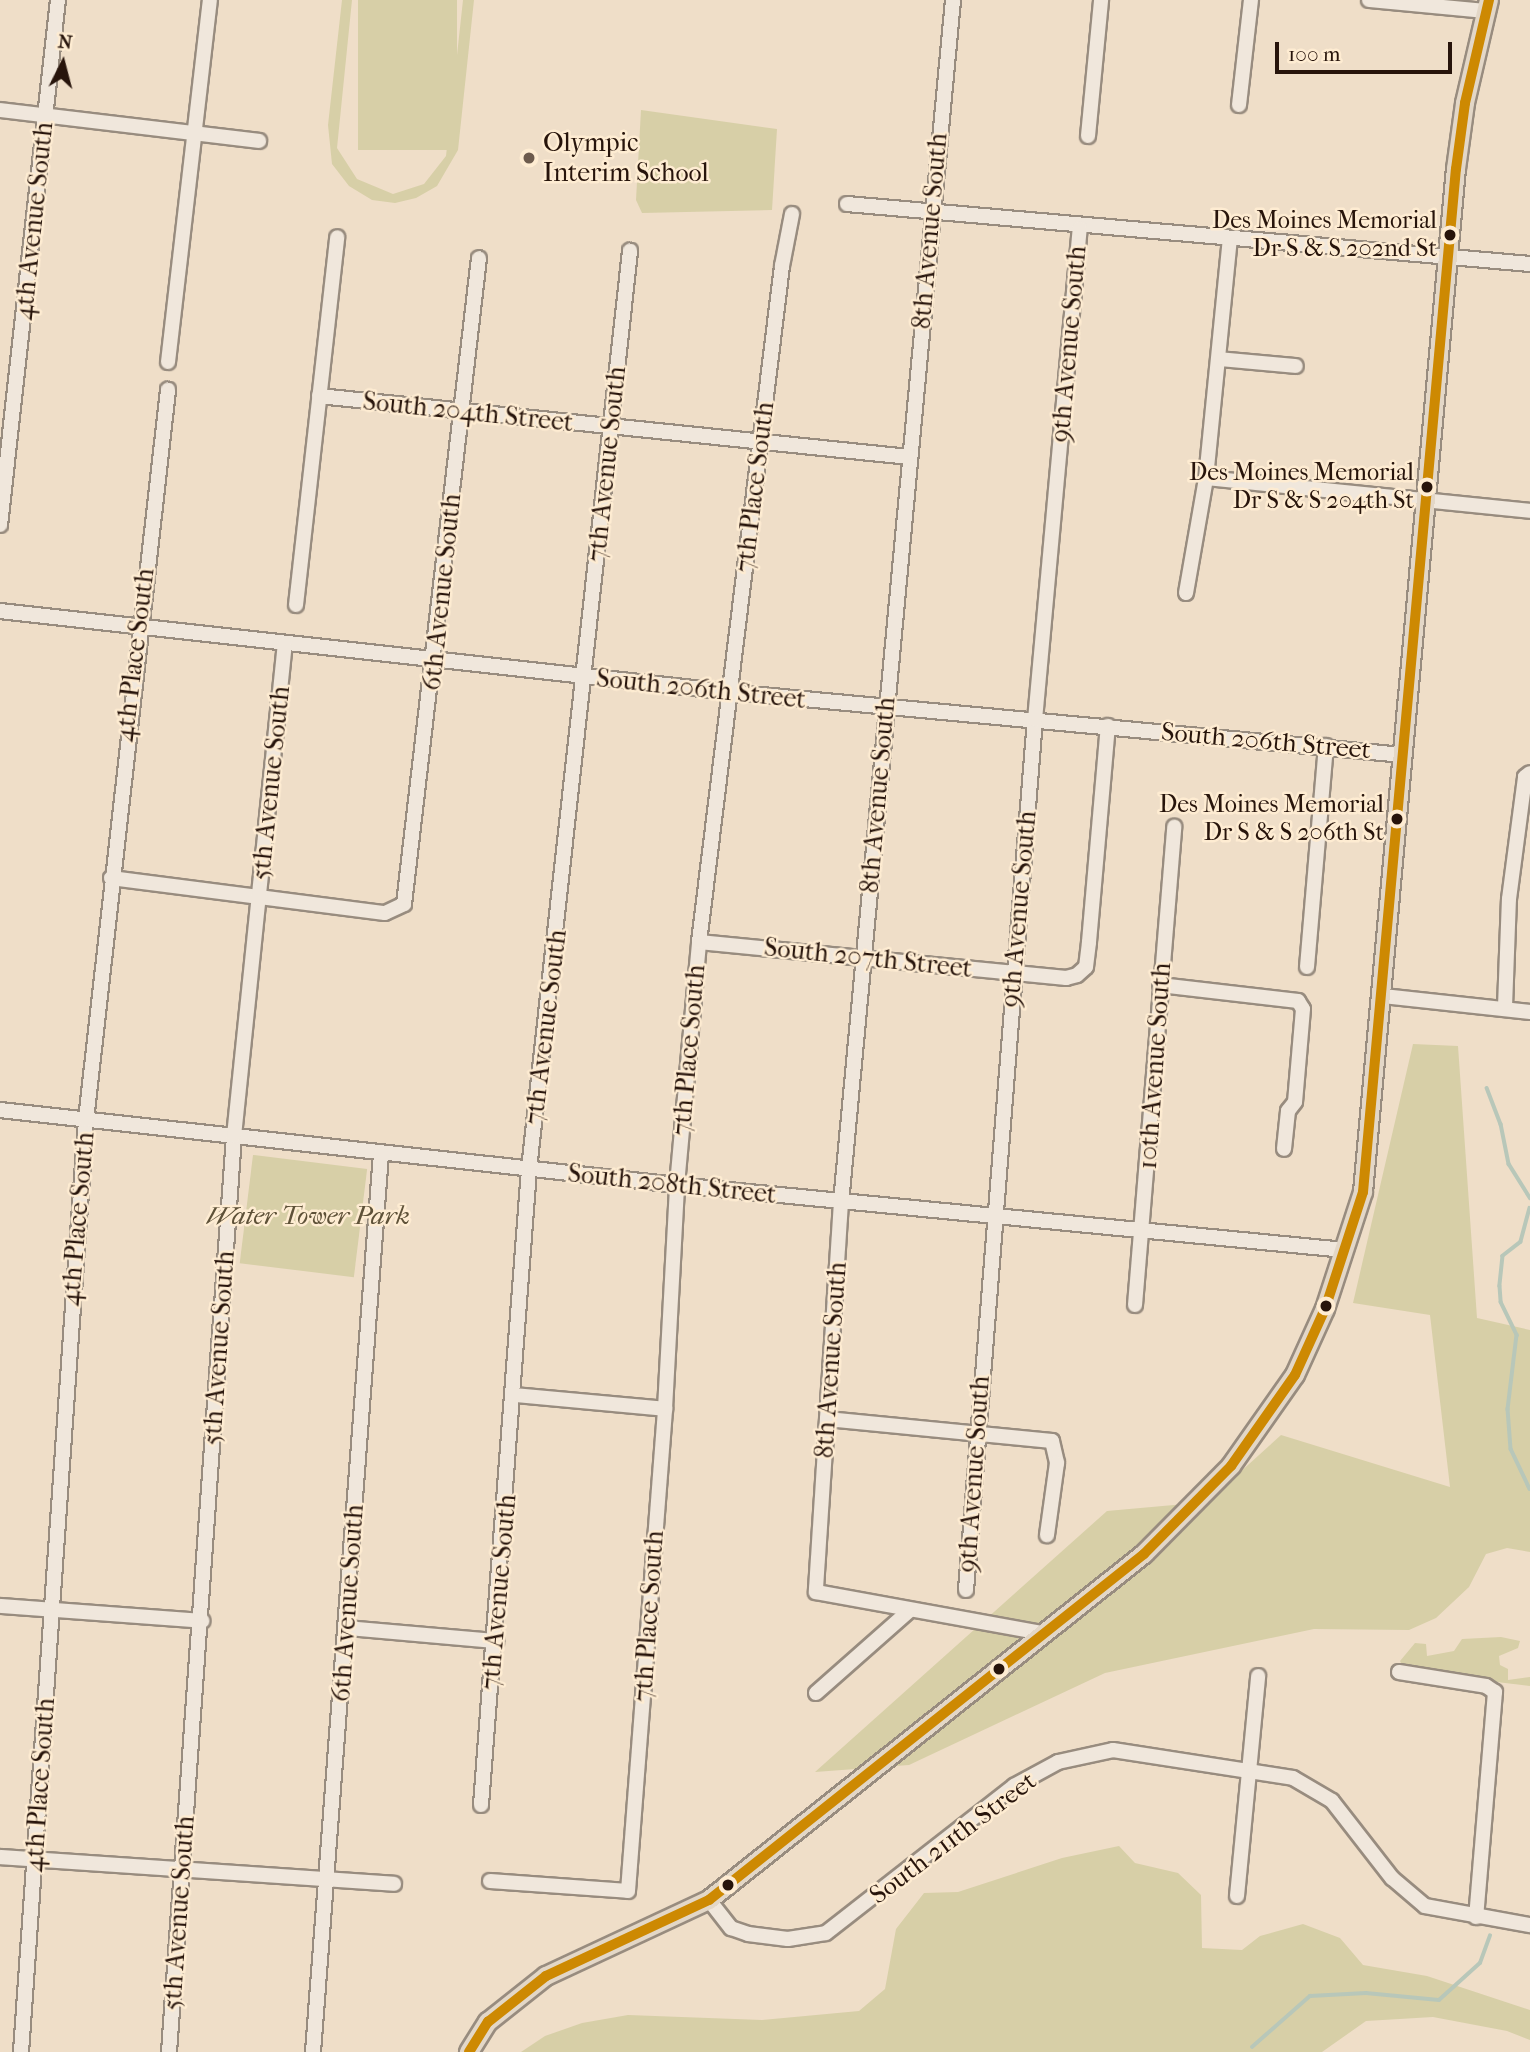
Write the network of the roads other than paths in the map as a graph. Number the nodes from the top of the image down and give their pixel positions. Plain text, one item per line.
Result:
1 (58, 0) edge
2 (209, 0) edge
3 (953, 0) edge
4 (1101, 0) edge
5 (1251, 0) edge
6 (1369, 0) edge
7 (1488, 6) edge
8 (1240, 105) dead end
9 (0, 110) edge
10 (46, 115) junction
11 (194, 133) junction
12 (1088, 136) dead end
13 (259, 141) dead end
14 (847, 204) dead end
15 (932, 213) junction
16 (792, 214) dead end
17 (1080, 228) junction
18 (337, 237) dead end
19 (1230, 239) junction
20 (630, 251) dead end
21 (1448, 257) junction
22 (479, 258) dead end
23 (1530, 264) edge
24 (1219, 359) junction
25 (168, 362) dead end
26 (1296, 366) dead end
27 (168, 390) dead end
28 (319, 396) junction
29 (462, 411) junction
30 (611, 428) junction
31 (760, 442) junction
32 (909, 457) junction
33 (1206, 478) junction
34 (1426, 501) junction
35 (1530, 510) edge
36 (0, 525) edge
37 (1186, 593) dead end
38 (296, 605) dead end
39 (0, 611) edge
40 (138, 627) junction
41 (285, 645) junction
42 (434, 662) junction
43 (583, 677) junction
44 (729, 692) junction
45 (887, 707) junction
46 (1035, 720) junction
47 (1108, 726) junction
48 (1326, 746) junction
49 (1403, 755) junction
50 (1530, 773) edge
51 (1174, 827) dead end
52 (111, 878) junction
53 (260, 896) junction
54 (699, 942) junction
55 (863, 954) junction
56 (1307, 967) dead end
57 (1014, 973) junction
58 (1160, 985) junction
59 (1383, 996) junction
60 (1505, 1007) junction
61 (1530, 1012) edge
62 (0, 1110) edge
63 (86, 1119) junction
64 (234, 1136) junction
65 (1284, 1149) dead end
66 (381, 1153) junction
67 (530, 1170) junction
68 (677, 1185) junction
69 (841, 1202) junction
70 (996, 1215) junction
71 (1142, 1229) junction
72 (1345, 1250) junction
73 (1135, 1305) dead end
74 (515, 1395) junction
75 (665, 1409) junction
76 (827, 1419) junction
77 (975, 1435) junction
78 (1047, 1535) dead end
79 (966, 1590) dead end
80 (0, 1606) edge
81 (51, 1610) junction
82 (910, 1610) junction
83 (202, 1621) junction
84 (347, 1628) junction
85 (1041, 1633) junction
86 (496, 1641) junction
87 (1399, 1672) dead end
88 (1258, 1676) dead end
89 (816, 1693) dead end
90 (1247, 1769) junction
91 (481, 1805) dead end
92 (0, 1857) edge
93 (35, 1860) junction
94 (181, 1870) junction
95 (328, 1879) junction
96 (490, 1881) dead end
97 (394, 1884) dead end
98 (1237, 1896) dead end
99 (709, 1900) junction
100 (1476, 1917) junction
101 (1530, 1925) edge
102 (21, 2052) edge
103 (169, 2052) edge
104 (313, 2052) edge
105 (469, 2052) edge

1 - 10 street, 4th Avenue South
2 - 11 street
3 - 15 street, 8th Avenue South
4 - 12 street
5 - 8 street
6 - 7 street
7 - 21 main road
9 - 10 street
10 - 11 street
10 - 36 street, 4th Avenue South
11 - 13 street
11 - 25 street
14 - 15 street
15 - 17 street
15 - 32 street, 8th Avenue South
16 - 31 street, 7th Place South
17 - 19 street
17 - 46 street, 9th Avenue South
18 - 28 street
19 - 21 street
19 - 24 street
20 - 30 street, 7th Avenue South
21 - 23 street
21 - 34 main road
22 - 29 street, 6th Avenue South
24 - 26 street
24 - 33 street
27 - 40 street, 4th Place South
28 - 29 street, South 204th Street
28 - 38 street
29 - 30 street, South 204th Street
29 - 42 street, 6th Avenue South
30 - 31 street, South 204th Street
30 - 43 street, 7th Avenue South
31 - 32 street, South 204th Street
31 - 44 street, 7th Place South
32 - 45 street, 8th Avenue South
33 - 34 street
33 - 37 street
34 - 35 street
34 - 49 main road
39 - 40 street, South 206th Street
40 - 41 street, South 206th Street
40 - 52 street, 4th Place South
41 - 42 street, South 206th Street
41 - 53 street, 5th Avenue South
42 - 43 street, South 206th Street
42 - 53 street, 6th Avenue South
43 - 44 street, South 206th Street
43 - 67 street, 7th Avenue South
44 - 45 street, South 206th Street
44 - 54 street, 7th Place South
45 - 46 street, South 206th Street
45 - 55 street, 8th Avenue South
46 - 47 street, South 206th Street
46 - 57 street, 9th Avenue South
47 - 48 street, South 206th Street
47 - 57 street, South 207th Street
48 - 49 street, South 206th Street
48 - 56 street
49 - 59 main road
50 - 60 street
51 - 58 street, 10th Avenue South
52 - 53 street
52 - 63 street, 4th Place South
53 - 64 street, 5th Avenue South
54 - 55 street, South 207th Street
54 - 68 street, 7th Place South
55 - 57 street, South 207th Street
55 - 69 street, 8th Avenue South
57 - 70 street, 9th Avenue South
58 - 65 street
58 - 71 street, 10th Avenue South
59 - 60 street
59 - 72 main road
60 - 61 street
62 - 63 street, South 208th Street
63 - 64 street, South 208th Street
63 - 81 street, 4th Place South
64 - 66 street, South 208th Street
64 - 83 street, 5th Avenue South
66 - 67 street, South 208th Street
66 - 84 street, 6th Avenue South
67 - 68 street, South 208th Street
67 - 74 street, 7th Avenue South
68 - 69 street, South 208th Street
68 - 75 street, 7th Place South
69 - 70 street, South 208th Street
69 - 76 street, 8th Avenue South
70 - 71 street, South 208th Street
70 - 77 street, 9th Avenue South
71 - 72 street, South 208th Street
71 - 73 street, 10th Avenue South
72 - 85 main road
74 - 75 street
74 - 86 street, 7th Avenue South
75 - 96 street, 7th Place South
76 - 77 street
76 - 82 street, 8th Avenue South
77 - 78 street
77 - 79 street, 9th Avenue South
80 - 81 street
81 - 83 street
81 - 93 street, 4th Place South
82 - 85 street
82 - 89 street
83 - 94 street, 5th Avenue South
84 - 86 street
84 - 95 street, 6th Avenue South
85 - 99 main road
86 - 91 street, 7th Avenue South
87 - 100 street
88 - 90 street
90 - 98 street
90 - 99 street, South 211th Street
90 - 100 street, South 211th Street
92 - 93 street
93 - 94 street
93 - 102 street, 4th Place South
94 - 95 street
94 - 103 street, 5th Avenue South
95 - 97 street
95 - 104 street, 6th Avenue South
99 - 105 main road
100 - 101 street, South 211th Street

